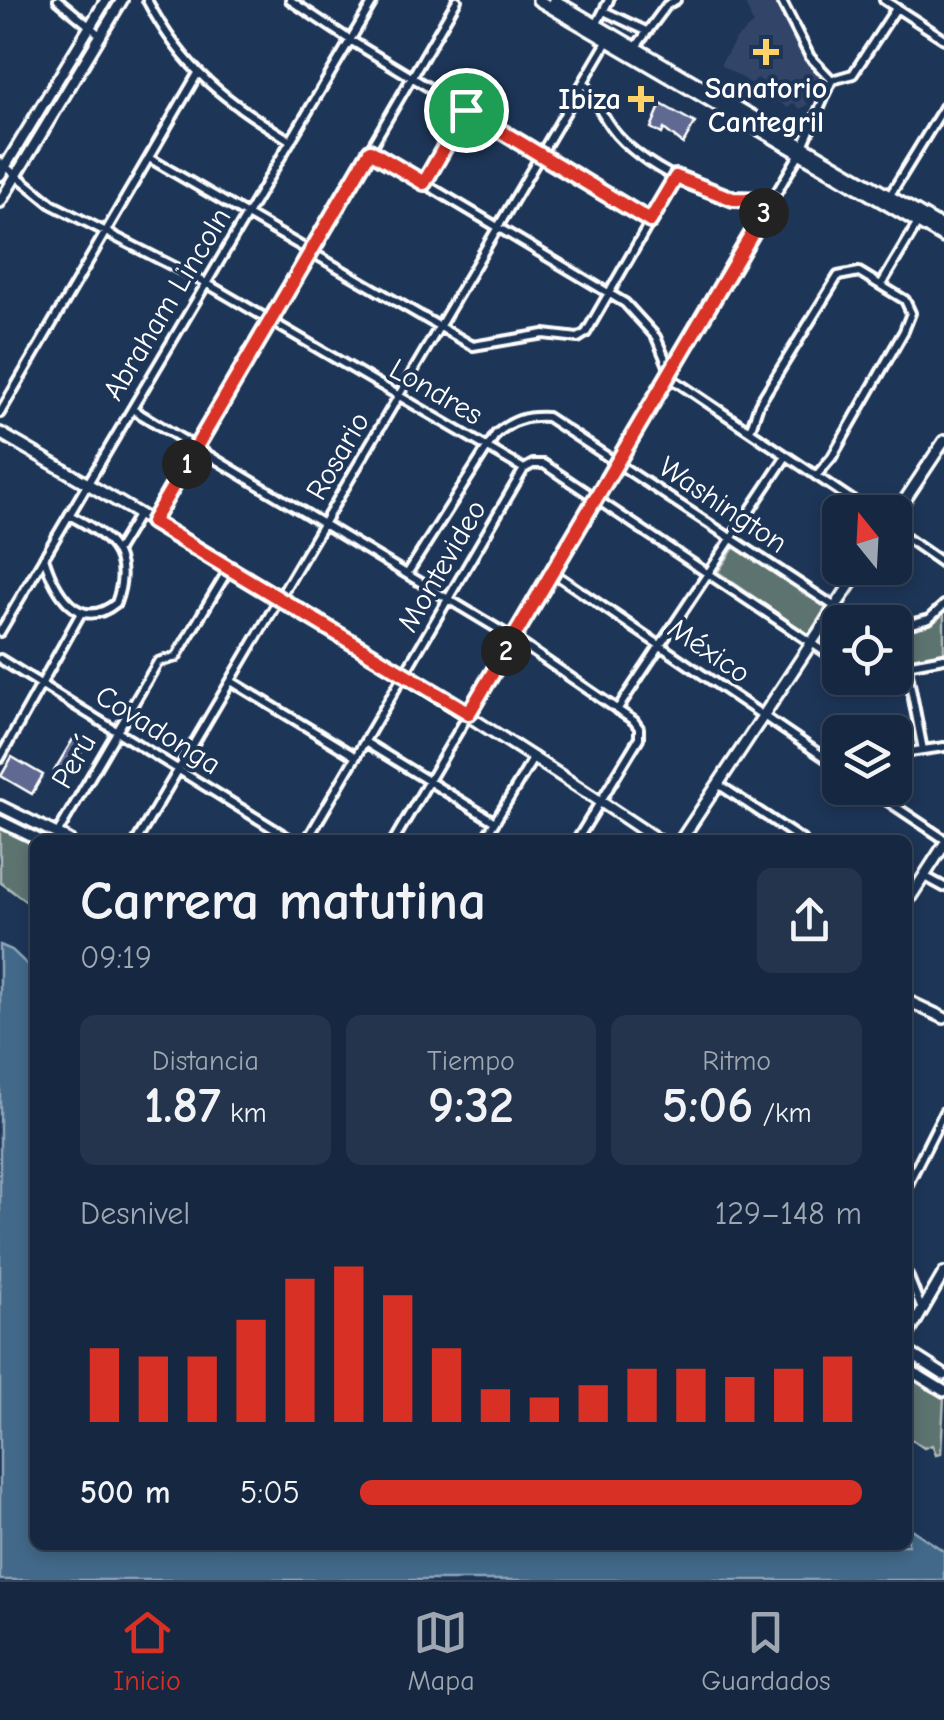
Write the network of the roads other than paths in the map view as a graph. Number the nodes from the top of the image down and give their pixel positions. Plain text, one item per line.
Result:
1 (58, 0) edge
2 (106, 0) edge
3 (122, 0) edge
4 (147, 0) edge
5 (290, 0) edge
6 (374, 0) edge
7 (456, 0) edge
8 (538, 0) edge
9 (554, 0) edge
10 (609, 0) edge
11 (676, 0) edge
12 (781, 0) edge
13 (884, 0) edge
14 (895, 10) junction
15 (604, 11) junction
16 (89, 28) junction
17 (594, 28) junction
18 (646, 31) junction
19 (100, 35) junction
20 (944, 38) edge
21 (350, 40) junction
22 (607, 42) junction
23 (634, 52) junction
24 (198, 76) junction
25 (412, 78) junction
26 (832, 80) junction
27 (584, 82) junction
28 (944, 107) edge
29 (466, 110) junction
30 (290, 140) junction
31 (800, 149) junction
32 (370, 151) junction
33 (541, 155) junction
34 (149, 158) junction
35 (2, 168) edge
36 (15, 177) junction
37 (676, 177) junction
38 (424, 183) junction
39 (887, 199) junction
40 (772, 200) junction
41 (0, 202) edge
42 (246, 216) junction
43 (920, 219) junction
44 (650, 221) junction
45 (498, 228) junction
46 (944, 228) edge
47 (107, 230) junction
48 (944, 238) edge
49 (310, 254) junction
50 (206, 284) junction
51 (881, 285) junction
52 (609, 293) junction
53 (271, 322) junction
54 (439, 330) junction
55 (669, 374) junction
56 (400, 396) junction
57 (132, 409) junction
58 (0, 414) edge
59 (750, 432) junction
60 (0, 433) edge
61 (944, 440) edge
62 (197, 448) junction
63 (487, 448) junction
64 (786, 458) junction
65 (618, 461) junction
66 (524, 469) junction
67 (816, 476) junction
68 (88, 484) junction
69 (844, 495) edge
70 (908, 495) edge
71 (597, 497) junction
72 (138, 514) junction
73 (69, 516) junction
74 (152, 522) junction
75 (324, 525) junction
76 (732, 537) junction
77 (912, 542) edge
78 (117, 550) junction
79 (44, 557) junction
80 (944, 564) edge
81 (230, 567) junction
82 (552, 572) junction
83 (708, 573) junction
84 (407, 574) junction
85 (282, 598) junction
86 (450, 600) junction
87 (830, 605) edge
88 (944, 605) edge
89 (82, 614) junction
90 (912, 623) edge
91 (822, 626) edge
92 (0, 632) edge
93 (514, 638) junction
94 (811, 642) junction
95 (660, 645) junction
96 (822, 650) edge
97 (944, 658) edge
98 (0, 659) edge
99 (912, 664) edge
100 (405, 674) junction
101 (232, 681) junction
102 (41, 685) junction
103 (912, 692) edge
104 (617, 710) junction
105 (469, 713) junction
106 (763, 716) junction
107 (117, 732) junction
108 (365, 742) junction
109 (944, 747) edge
110 (923, 750) junction
111 (912, 752) edge
112 (822, 756) edge
113 (356, 757) junction
114 (534, 757) junction
115 (0, 758) edge
116 (178, 770) junction
117 (429, 781) junction
118 (718, 784) junction
119 (600, 801) junction
120 (892, 805) edge
121 (0, 806) edge
122 (0, 820) edge
123 (495, 822) junction
124 (57, 834) joint
125 (30, 835) edge
126 (140, 835) edge
127 (284, 835) edge
128 (310, 835) edge
129 (397, 835) edge
130 (488, 835) edge
131 (580, 835) edge
132 (651, 835) edge
133 (684, 835) edge
134 (794, 835) edge
135 (944, 842) edge
136 (924, 876) junction
137 (944, 887) edge
138 (912, 894) edge
139 (912, 1003) edge
140 (944, 1018) edge
141 (944, 1112) edge
142 (912, 1176) edge
143 (944, 1273) edge
144 (912, 1285) edge
145 (922, 1310) junction
146 (912, 1328) edge
147 (912, 1355) edge
148 (912, 1371) edge
149 (944, 1375) edge
150 (944, 1391) edge

1 - 16 street
2 - 16 street
3 - 19 street
4 - 24 street
5 - 21 street
6 - 21 street, Abraham Lincoln
7 - 25 street
8 - 17 street
9 - 17 street
10 - 15 street
11 - 18 street
12 - 26 street
13 - 14 street
14 - 20 street
14 - 26 street
15 - 17 street
15 - 18 street
16 - 19 street
16 - 35 street
17 - 22 street
17 - 23 street
18 - 23 street
19 - 36 street
21 - 25 street
21 - 30 street, Abraham Lincoln
22 - 23 street
22 - 27 street, Rosario
23 - 31 street
24 - 30 street
24 - 34 street
25 - 29 street
25 - 32 street
26 - 31 street
27 - 33 street, Rosario
27 - 37 street
28 - 39 street
29 - 33 street
29 - 38 street
30 - 42 street, Abraham Lincoln
31 - 39 street
31 - 40 street
32 - 38 street
32 - 49 street
33 - 44 street
33 - 45 street, Rosario
34 - 42 street
34 - 47 street
35 - 36 street, Londres
36 - 41 street
36 - 47 street, Londres
37 - 40 street
37 - 44 street
38 - 45 street
39 - 43 street
40 - 55 street
42 - 49 street
42 - 50 street, Abraham Lincoln
43 - 46 street
43 - 48 street
43 - 51 street
44 - 52 street
45 - 52 street
45 - 54 street, Rosario
47 - 50 street, Londres
47 - 58 street
49 - 53 street
49 - 54 street
50 - 53 street, Londres
50 - 57 street, Abraham Lincoln
51 - 59 street
51 - 67 street
52 - 54 street
52 - 55 street
53 - 56 street, Londres
53 - 62 street
54 - 56 street, Rosario
55 - 59 street
55 - 65 street
56 - 63 street, Londres
56 - 75 street, Rosario
57 - 62 street
57 - 68 street, Abraham Lincoln
59 - 64 street
60 - 68 street
61 - 70 street
62 - 74 street
62 - 75 street
63 - 65 street, Washington
63 - 66 street, Londres
63 - 84 street, Washington
64 - 67 street
64 - 76 street
65 - 71 street
65 - 76 street, Washington
66 - 71 street, Londres
66 - 86 street, Montevideo
67 - 69 street
68 - 72 street
68 - 73 street, Abraham Lincoln
71 - 82 street
71 - 83 street, Londres
72 - 74 street
72 - 78 street
73 - 78 street
73 - 79 street, Abraham Lincoln
74 - 81 street
75 - 84 street
75 - 85 street, Rosario
76 - 83 street
76 - 87 street, Washington
77 - 80 street
78 - 89 street
79 - 89 street
79 - 92 street, Abraham Lincoln
81 - 85 street
81 - 107 street, Perú
82 - 93 street
82 - 95 street, México
83 - 94 street, Londres
83 - 95 street
84 - 86 street
85 - 100 street
85 - 101 street, Rosario
86 - 93 street
86 - 100 street, Montevideo
88 - 90 street
89 - 102 street
91 - 94 street
93 - 104 street
93 - 105 street
94 - 96 street, Londres
94 - 106 street
95 - 104 street
95 - 106 street, México
97 - 99 street
98 - 102 street, Covadonga
100 - 105 street
100 - 108 street, Montevideo
101 - 113 street
101 - 116 street, Rosario
102 - 107 street, Covadonga
102 - 115 street
103 - 110 street
104 - 119 street
105 - 114 street
105 - 117 street
106 - 112 street, México
106 - 118 street
107 - 116 street, Covadonga
107 - 124 street, Perú
108 - 113 street, Montevideo
108 - 117 street
109 - 110 street
110 - 111 street
113 - 128 street, Montevideo
114 - 119 street
114 - 123 street
116 - 126 street, Rosario
116 - 127 street, Covadonga
117 - 123 street
117 - 129 street
118 - 133 street
118 - 134 street
119 - 131 street
119 - 132 street
120 - 135 street
121 - 124 street
122 - 125 street
123 - 130 street
135 - 136 street
136 - 137 street
136 - 138 street
139 - 140 street
141 - 142 street
143 - 145 street
144 - 145 street
145 - 146 street
147 - 149 street
148 - 150 street

